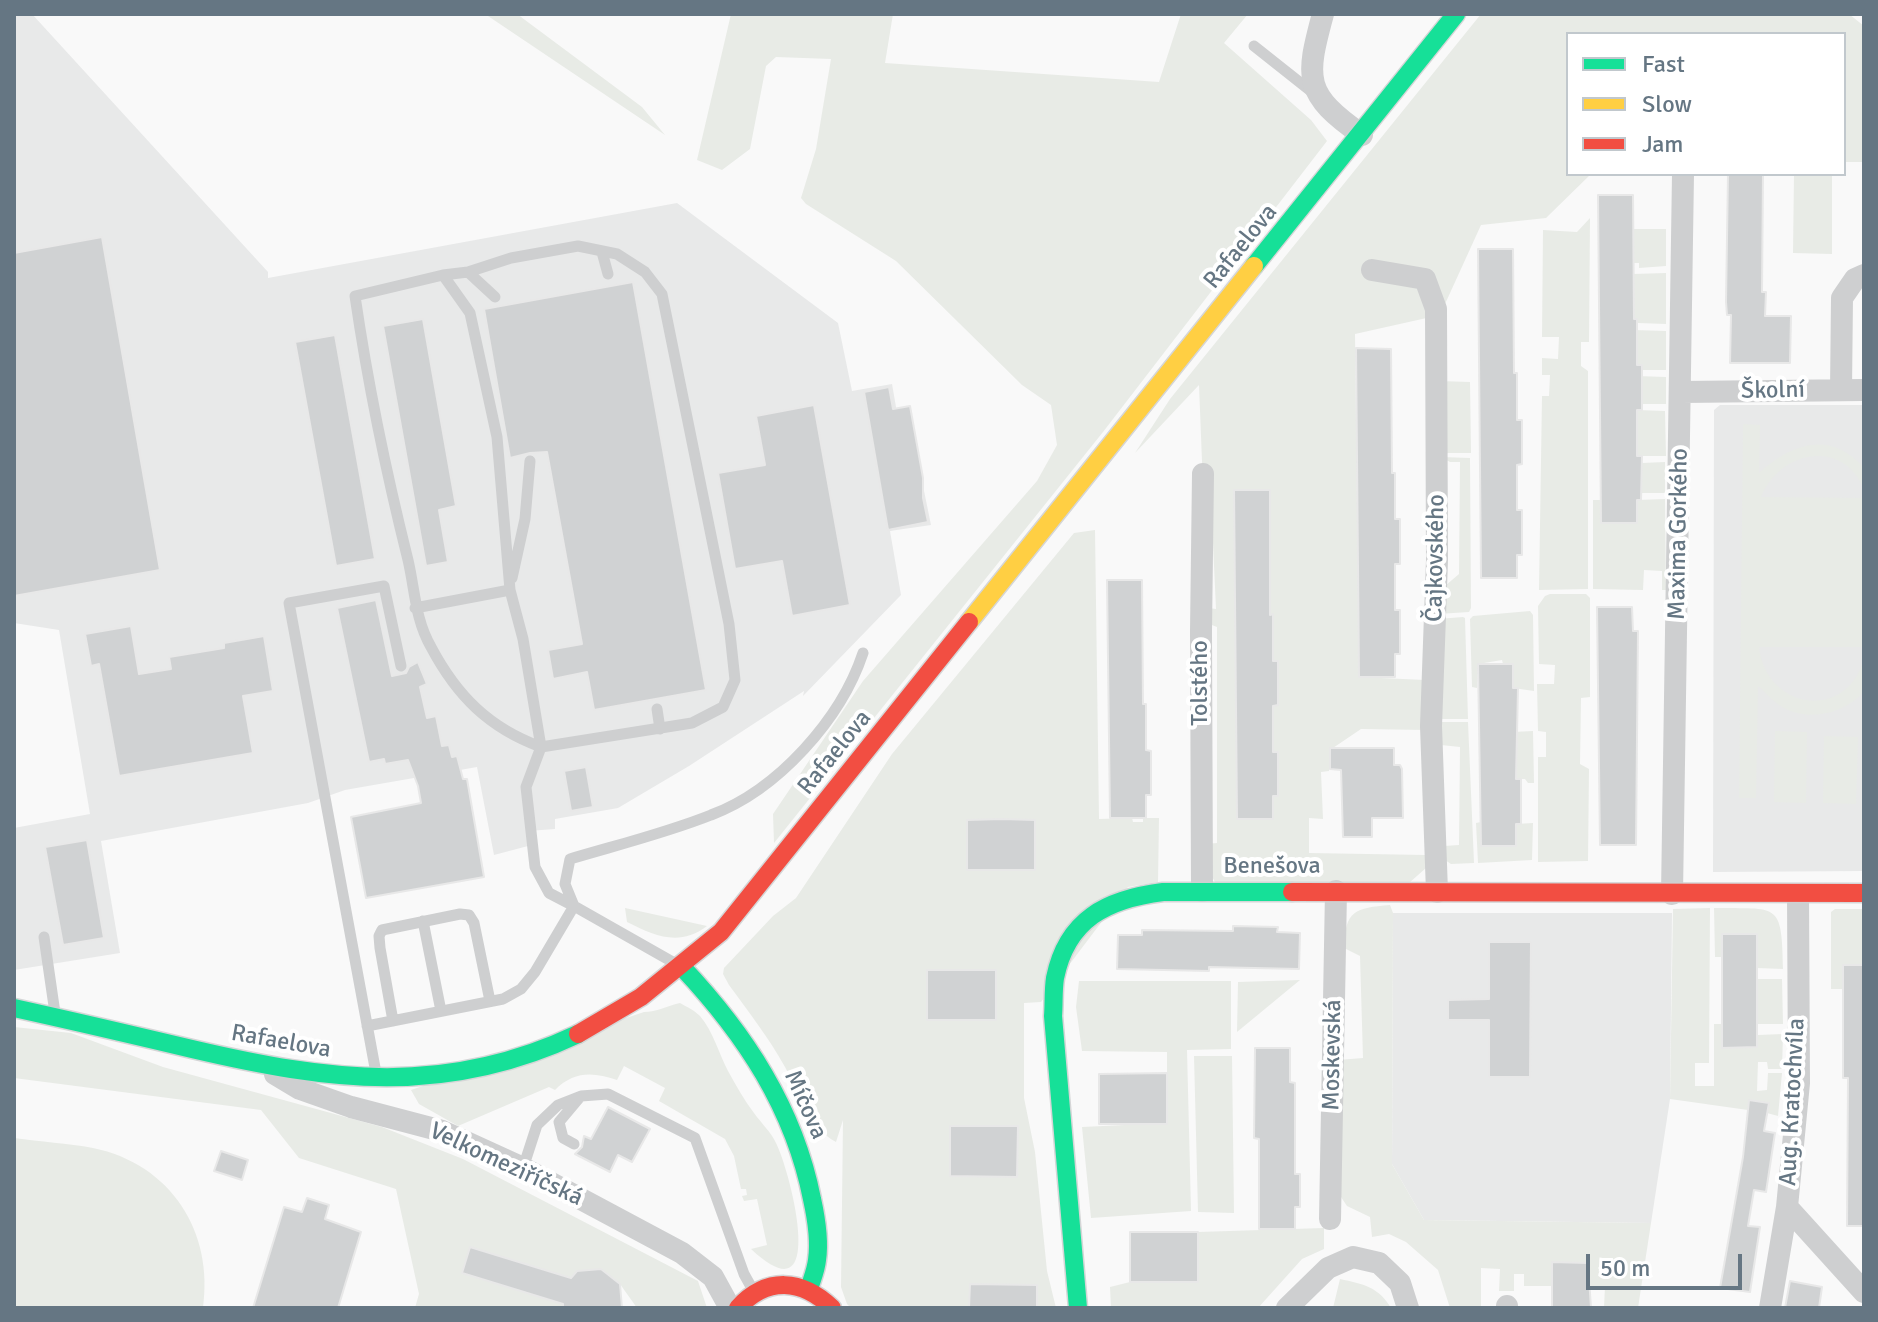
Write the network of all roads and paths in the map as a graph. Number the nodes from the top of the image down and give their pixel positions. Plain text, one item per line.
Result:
1 (1323, 14) edge
2 (1456, 14) edge
3 (1254, 46) dead end
4 (1319, 97) junction
5 (1362, 135) junction
6 (1683, 176) edge
7 (602, 252) junction
8 (1372, 270) dead end
9 (468, 272) junction
10 (608, 274) dead end
11 (443, 275) junction
12 (1864, 275) edge
13 (495, 297) dead end
14 (1841, 390) junction
15 (1864, 390) edge
16 (1682, 392) junction
17 (530, 461) dead end
18 (1203, 474) dead end
19 (510, 590) junction
20 (415, 608) junction
21 (863, 653) dead end
22 (401, 666) dead end
23 (657, 709) dead end
24 (660, 729) junction
25 (541, 747) junction
26 (1202, 891) junction
27 (1336, 891) junction
28 (1437, 892) junction
29 (1864, 893) edge
30 (1672, 894) junction
31 (1798, 895) junction
32 (574, 906) junction
33 (423, 921) junction
34 (44, 937) dead end
35 (682, 967) junction
36 (490, 1001) junction
37 (14, 1008) edge
38 (441, 1011) junction
39 (56, 1017) junction
40 (393, 1021) junction
41 (367, 1026) junction
42 (256, 1063) junction
43 (377, 1078) junction
44 (581, 1096) junction
45 (574, 1144) dead end
46 (523, 1168) junction
47 (1787, 1207) junction
48 (1330, 1219) dead end
49 (809, 1289) junction
50 (755, 1292) junction
51 (1864, 1292) edge
52 (730, 1308) edge
53 (738, 1308) edge
54 (832, 1308) edge
55 (1078, 1308) edge
56 (1287, 1308) edge
57 (1408, 1308) edge
58 (1770, 1308) edge

1 - 4 street
2 - 5 main road, Rafaelova
3 - 4 lane
4 - 5 street
5 - 35 main road, Rafaelova
6 - 16 street, Maxima Gorkého
7 - 9 lane
7 - 10 lane
7 - 24 lane
8 - 28 street, Čajkovského
9 - 11 lane
9 - 13 lane
11 - 19 lane
11 - 20 lane
12 - 14 street
14 - 15 street, Školní
14 - 16 street, Školní
16 - 30 street, Maxima Gorkého
17 - 19 lane
18 - 26 street, Tolstého
19 - 20 lane
19 - 25 lane
20 - 25 lane
21 - 32 lane
22 - 41 lane
23 - 24 lane
24 - 25 lane
25 - 32 lane
26 - 27 main road, Benešova
26 - 55 main road, Benešova
27 - 28 main road, Benešova
27 - 48 street, Moskevská
28 - 30 main road, Benešova
29 - 31 main road, Benešova
30 - 31 main road, Benešova
31 - 47 street, Aug. Kratochvíla
32 - 35 lane
32 - 36 lane
33 - 36 lane
33 - 38 lane
33 - 40 lane
34 - 39 lane
35 - 43 main road, Rafaelova
35 - 49 main road, Míčova
36 - 38 lane
37 - 39 main road, Rafaelova
38 - 40 lane
39 - 42 main road, Rafaelova
40 - 41 lane
41 - 43 lane
42 - 43 main road, Rafaelova
42 - 46 street, Velkomeziříčská
44 - 45 lane
44 - 46 lane
44 - 50 lane
46 - 52 street, Velkomeziříčská
47 - 51 street
47 - 58 street, Aug. Kratochvíla
49 - 50 main road
49 - 54 main road
50 - 53 main road
56 - 57 street

